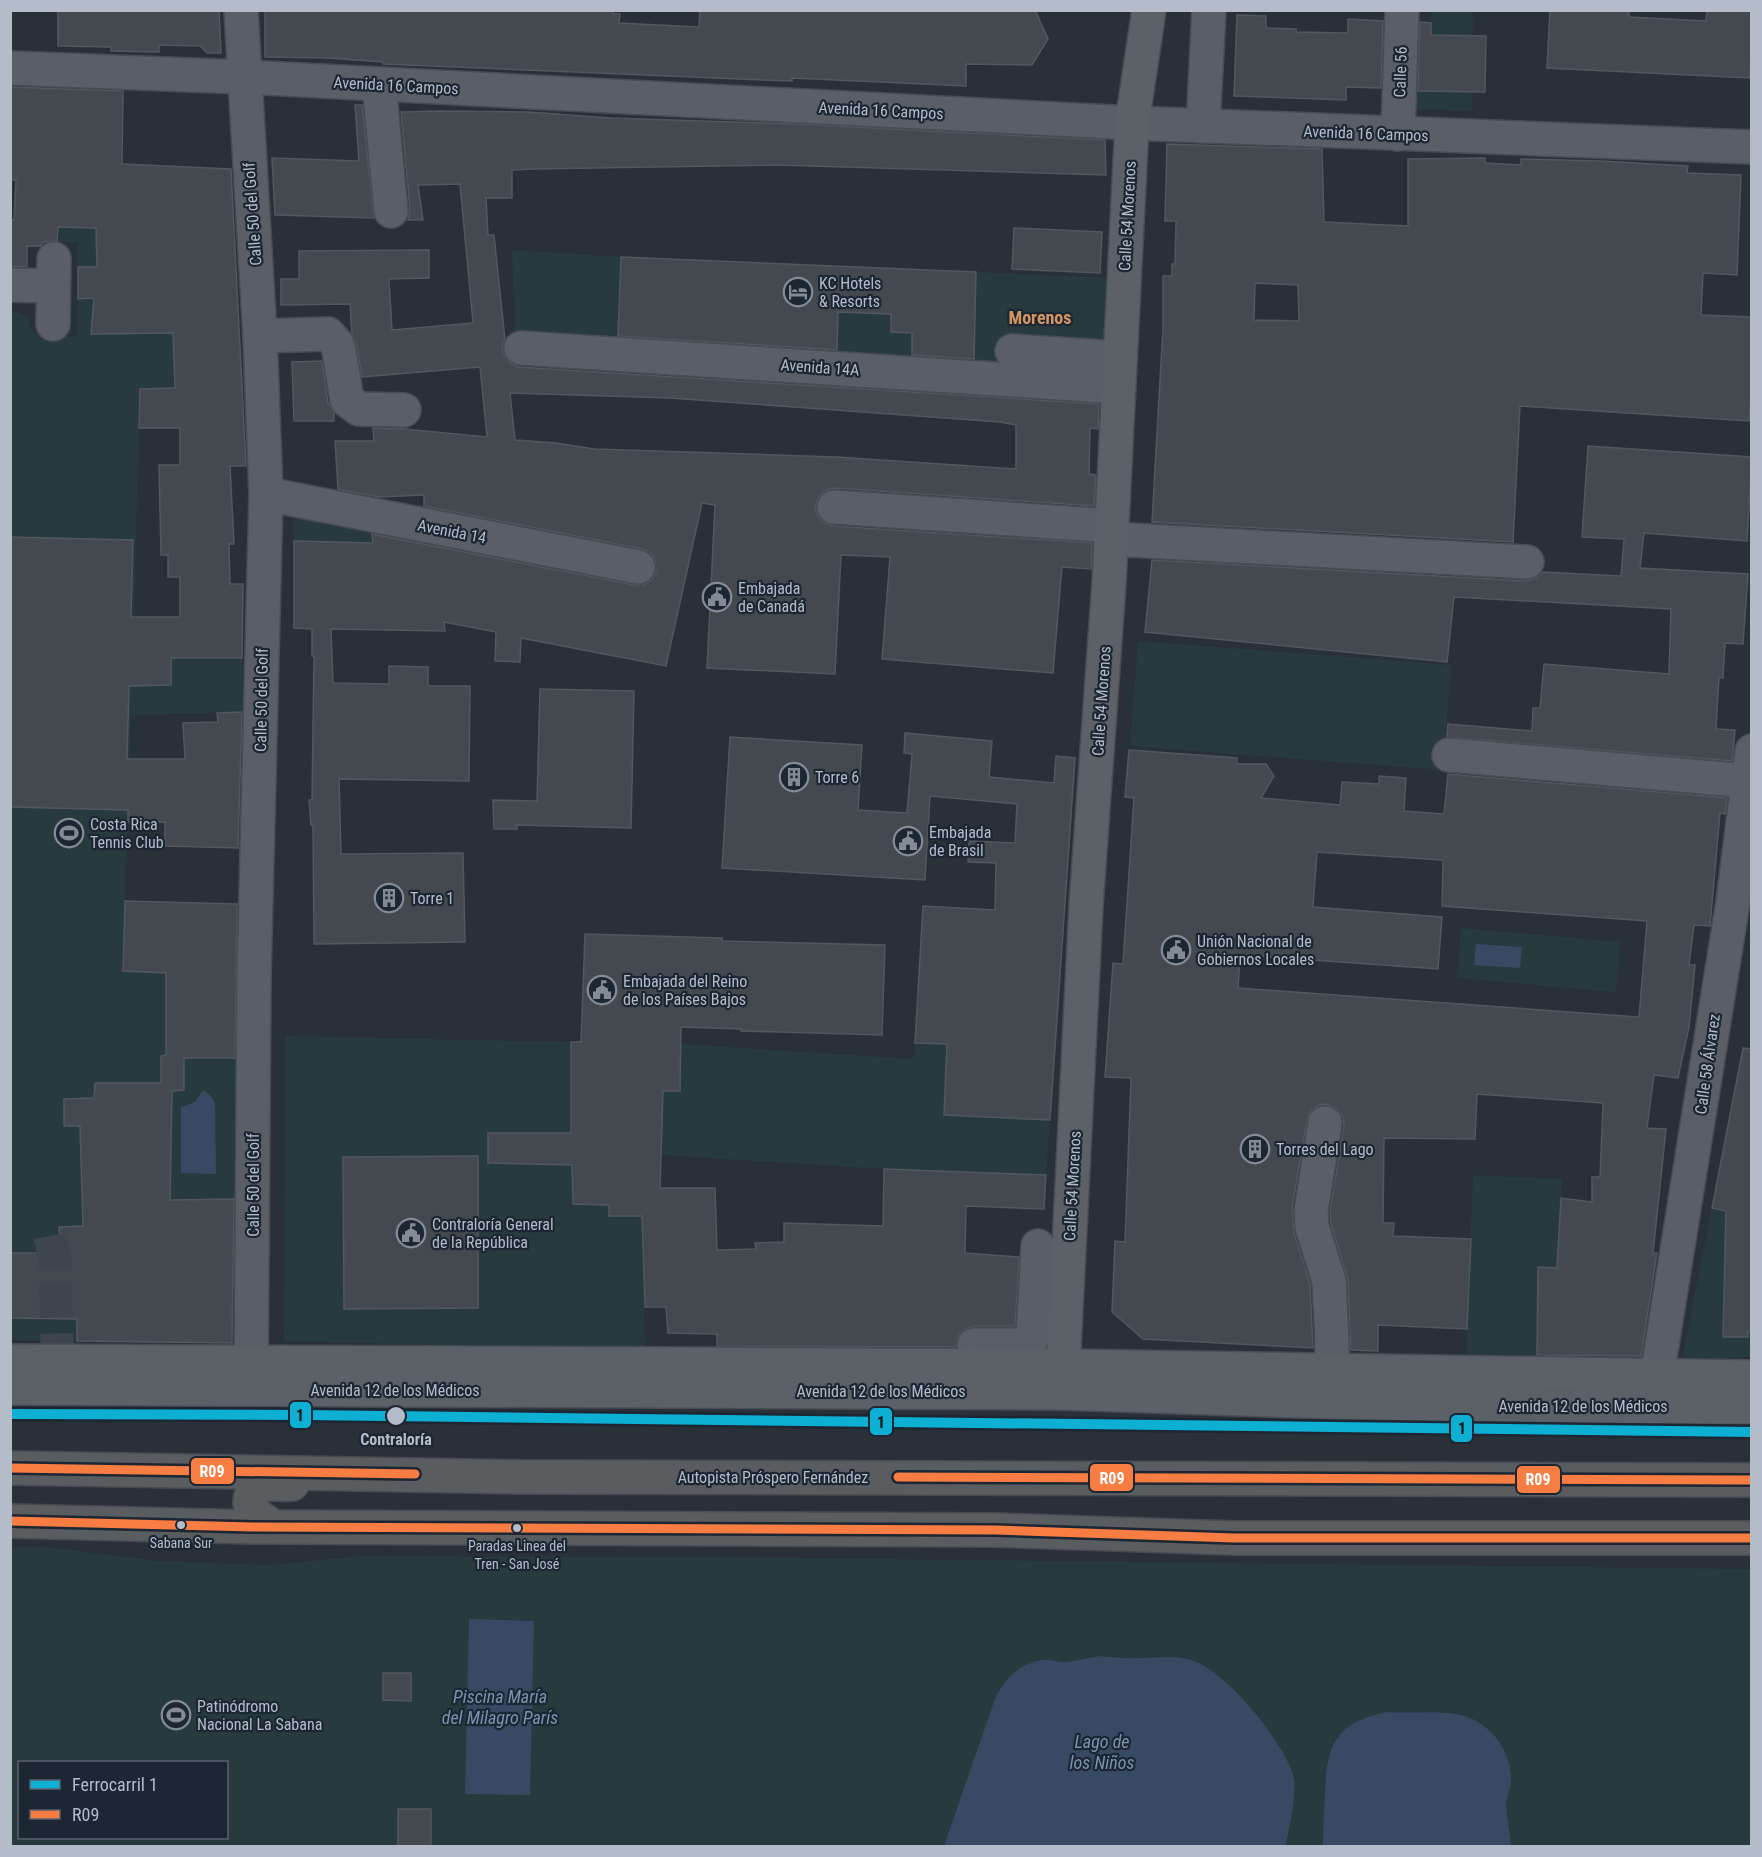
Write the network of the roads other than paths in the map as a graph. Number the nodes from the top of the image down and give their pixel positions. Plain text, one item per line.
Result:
1 (241, 10) edge
2 (1149, 10) edge
3 (1209, 10) edge
4 (1402, 10) edge
5 (10, 68) edge
6 (243, 76) junction
7 (380, 84) junction
8 (1132, 123) junction
9 (1203, 126) junction
10 (1398, 134) junction
11 (1752, 147) edge
12 (391, 211) dead end
13 (10, 285) edge
14 (53, 324) dead end
15 (260, 336) junction
16 (521, 348) dead end
17 (1011, 351) dead end
18 (1120, 372) junction
19 (404, 410) dead end
20 (266, 494) junction
21 (834, 507) dead end
22 (1112, 532) junction
23 (1527, 562) dead end
24 (638, 567) dead end
25 (1449, 755) dead end
26 (1751, 763) edge
27 (1325, 1124) dead end
28 (1038, 1246) dead end
29 (974, 1345) dead end
30 (43, 1357) edge
31 (1332, 1371) junction
32 (251, 1376) junction
33 (1657, 1376) junction
34 (1752, 1377) edge
35 (1062, 1379) junction
36 (10, 1388) edge
37 (1752, 1407) edge
38 (10, 1468) edge
39 (365, 1473) junction
40 (1752, 1480) edge
41 (10, 1521) edge
42 (274, 1527) junction
43 (1752, 1538) edge

1 - 6 street, Calle 50 del Golf
2 - 8 main road, Calle 54 Morenos
3 - 9 street
4 - 10 street, Calle 56
5 - 6 street, Avenida 16 Campos
6 - 7 street, Avenida 16 Campos
6 - 15 street, Calle 50 del Golf
7 - 8 street, Avenida 16 Campos
7 - 12 street
8 - 9 street, Avenida 16 Campos
8 - 18 main road, Calle 54 Morenos
9 - 10 street, Avenida 16 Campos
10 - 11 street, Avenida 16 Campos
13 - 14 street
15 - 19 street
15 - 20 street, Calle 50 del Golf
16 - 18 street, Avenida 14A
17 - 18 street
18 - 22 main road, Calle 54 Morenos
20 - 24 street, Avenida 14
20 - 32 street, Calle 50 del Golf
21 - 22 street
22 - 23 street
22 - 35 main road, Calle 54 Morenos
25 - 26 street
26 - 33 street, Calle 58 Álvarez
27 - 31 street
28 - 29 street
30 - 32 main road, Avenida 12 de los Médicos
31 - 33 main road, Avenida 12 de los Médicos
31 - 35 main road, Avenida 12 de los Médicos
32 - 35 main road, Avenida 12 de los Médicos
32 - 36 main road, Avenida 12 de los Médicos
33 - 34 main road, Avenida 12 de los Médicos
35 - 37 main road, Avenida 12 de los Médicos
38 - 39 highway, Autopista Próspero Fernández
39 - 40 highway, Autopista Próspero Fernández
39 - 42 highway
41 - 42 highway
42 - 43 highway

